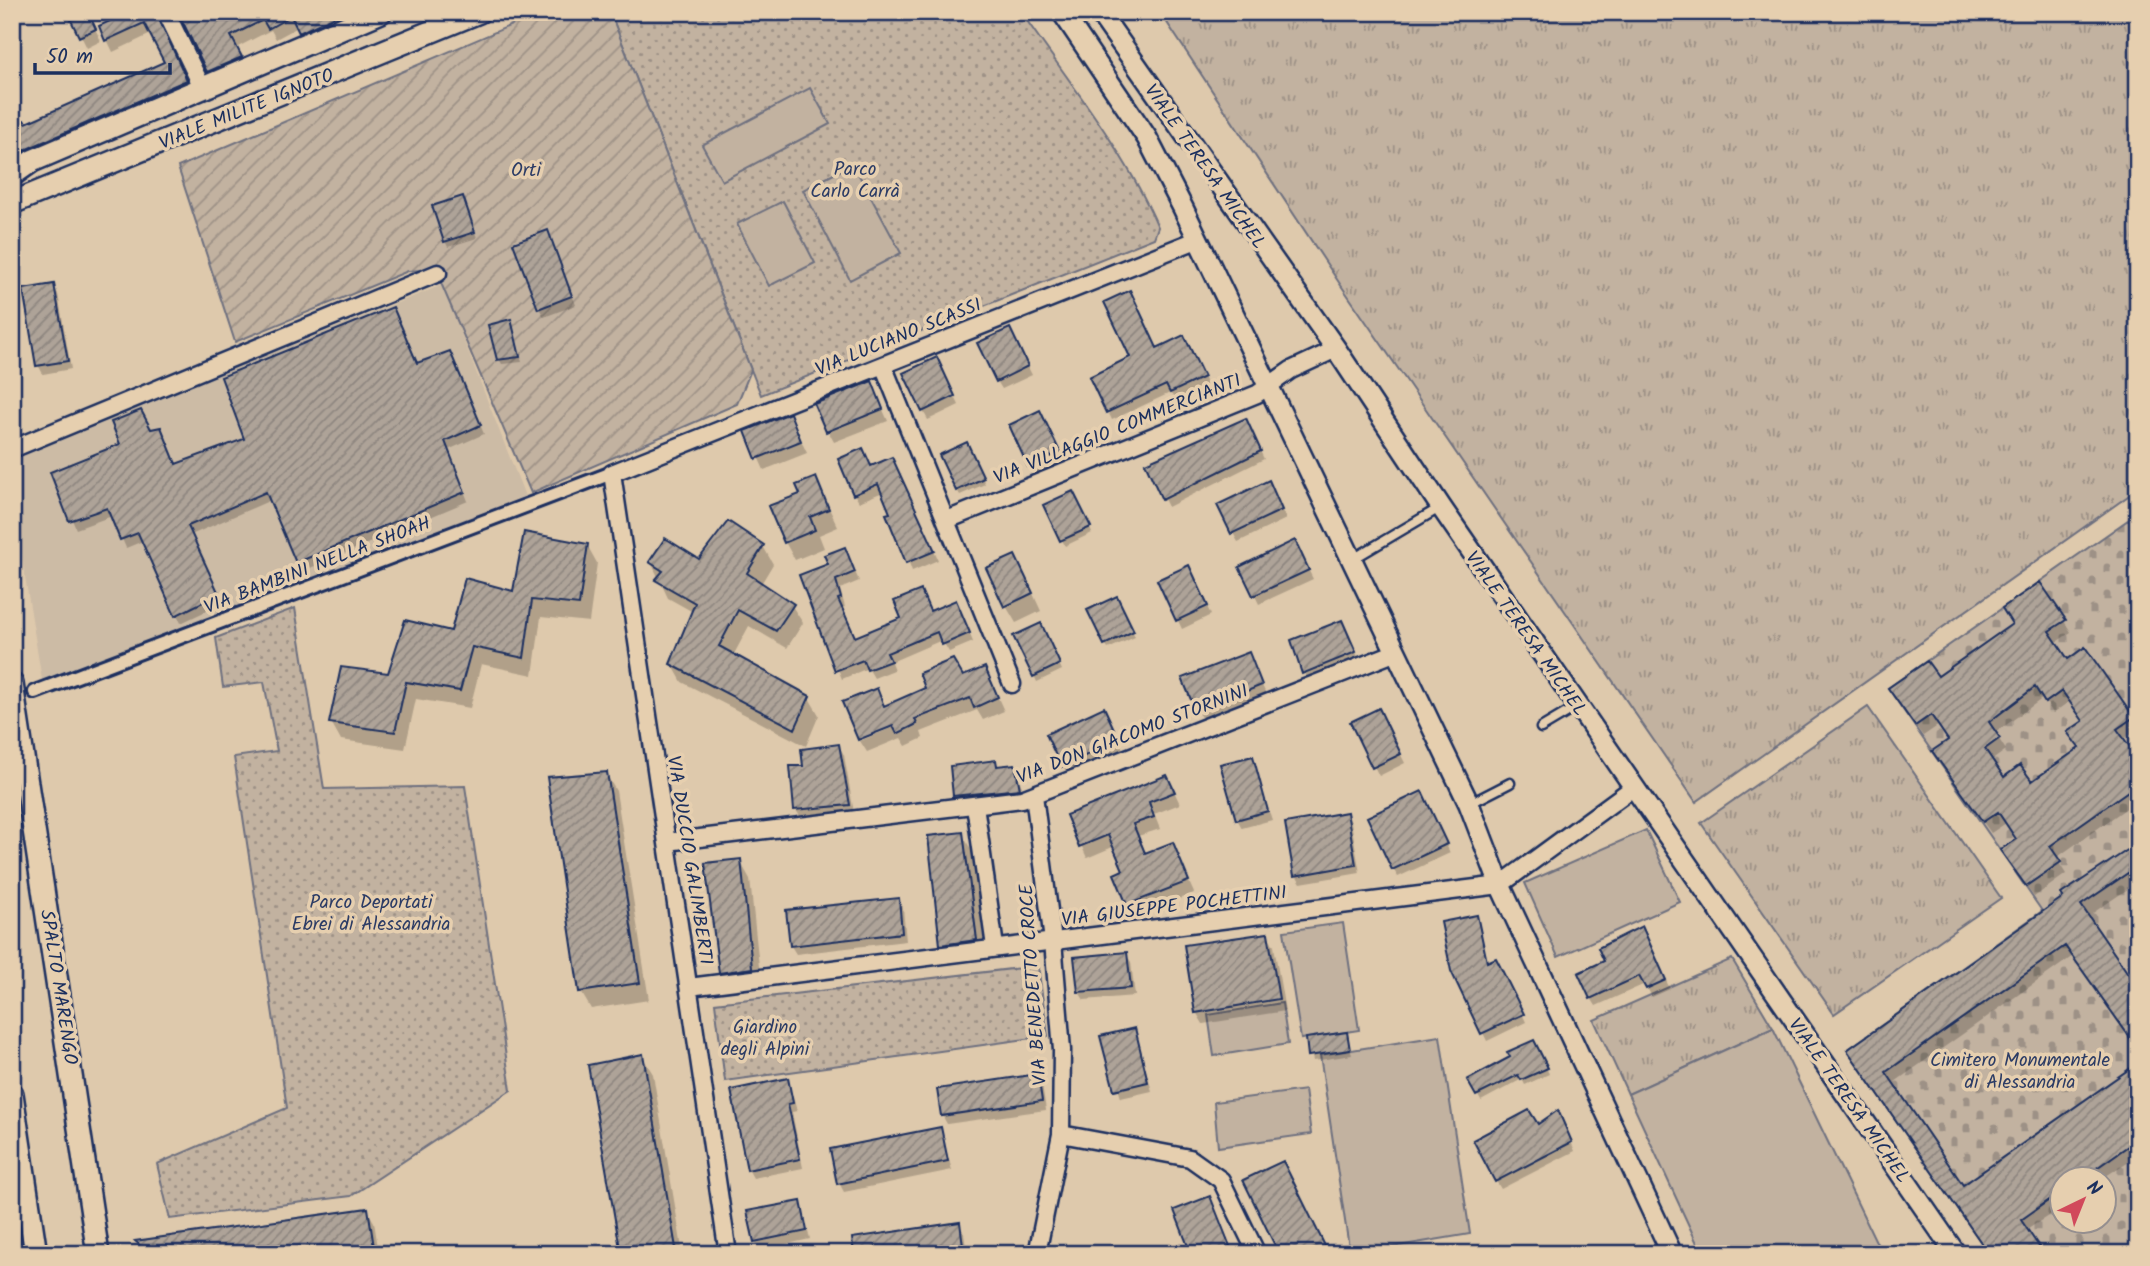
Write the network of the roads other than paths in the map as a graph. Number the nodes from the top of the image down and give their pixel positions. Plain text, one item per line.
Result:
1 (166, 12) edge
2 (382, 12) edge
3 (479, 12) edge
4 (1062, 12) edge
5 (1100, 12) edge
6 (357, 17) edge
7 (203, 89) junction
8 (12, 175) edge
9 (12, 203) edge
10 (1199, 239) junction
11 (438, 273) dead end
12 (1336, 349) junction
13 (883, 365) junction
14 (1269, 386) junction
15 (12, 449) edge
16 (612, 473) junction
17 (1441, 508) junction
18 (947, 520) junction
19 (1350, 561) junction
20 (1394, 653) junction
21 (12, 684) edge
22 (1012, 684) dead end
23 (35, 692) dead end
24 (1578, 706) junction
25 (15, 723) edge
26 (1541, 728) dead end
27 (1510, 783) dead end
28 (1634, 787) junction
29 (1034, 795) junction
30 (1469, 804) junction
31 (975, 805) junction
32 (667, 842) junction
33 (1500, 885) junction
34 (1053, 941) junction
35 (995, 947) junction
36 (689, 987) junction
37 (12, 1094) edge
38 (1061, 1134) junction
39 (12, 1252) edge
40 (24, 1254) edge
41 (36, 1254) edge
42 (98, 1254) edge
43 (728, 1254) edge
44 (1037, 1254) edge
45 (1256, 1254) edge
46 (1672, 1254) edge
47 (1956, 1254) edge

1 - 7 street
2 - 6 main road, VIALE MILITE IGNOTO
3 - 9 main road, VIALE MILITE IGNOTO
4 - 10 street, VIALE TERESA MICHEL
5 - 12 street, VIALE TERESA MICHEL
6 - 7 main road, VIALE MILITE IGNOTO
7 - 8 main road, VIALE MILITE IGNOTO
10 - 13 street, VIA LUCIANO SCASSI
10 - 14 street, VIALE TERESA MICHEL
11 - 15 street
12 - 14 street, VIA VILLAGGIO COMMERCIANTI
12 - 17 street, VIALE TERESA MICHEL
13 - 16 street, VIA LUCIANO SCASSI
13 - 18 street
14 - 18 street, VIA VILLAGGIO COMMERCIANTI
14 - 19 street, VIALE TERESA MICHEL
16 - 23 street, VIA BAMBINI NELLA SHOAH
16 - 32 street, VIA DUCCIO GALIMBERTI
17 - 19 lane
17 - 24 street, VIALE TERESA MICHEL
18 - 22 street
19 - 20 street, VIALE TERESA MICHEL
20 - 29 street, VIA DON GIACOMO STORNINI
20 - 30 street, VIALE TERESA MICHEL
21 - 25 main road, SPALTO MARENGO
24 - 26 lane
24 - 28 street, VIALE TERESA MICHEL
25 - 42 main road, SPALTO MARENGO
27 - 30 lane
28 - 33 street, VIA GIUSEPPE POCHETTINI
28 - 47 street, VIALE TERESA MICHEL
29 - 31 street, VIA DON GIACOMO STORNINI
29 - 34 street, VIA BENEDETTO CROCE
30 - 33 street, VIALE TERESA MICHEL
31 - 32 street, VIA DON GIACOMO STORNINI
31 - 35 street
32 - 36 street, VIA DUCCIO GALIMBERTI
33 - 34 street, VIA GIUSEPPE POCHETTINI
33 - 46 street, VIALE TERESA MICHEL
34 - 35 street, VIA GIUSEPPE POCHETTINI
34 - 38 street, VIA BENEDETTO CROCE
35 - 36 street, VIA GIUSEPPE POCHETTINI
36 - 43 street, VIA DUCCIO GALIMBERTI
37 - 41 main road
38 - 44 street, VIA BENEDETTO CROCE
38 - 45 street
39 - 40 lane

